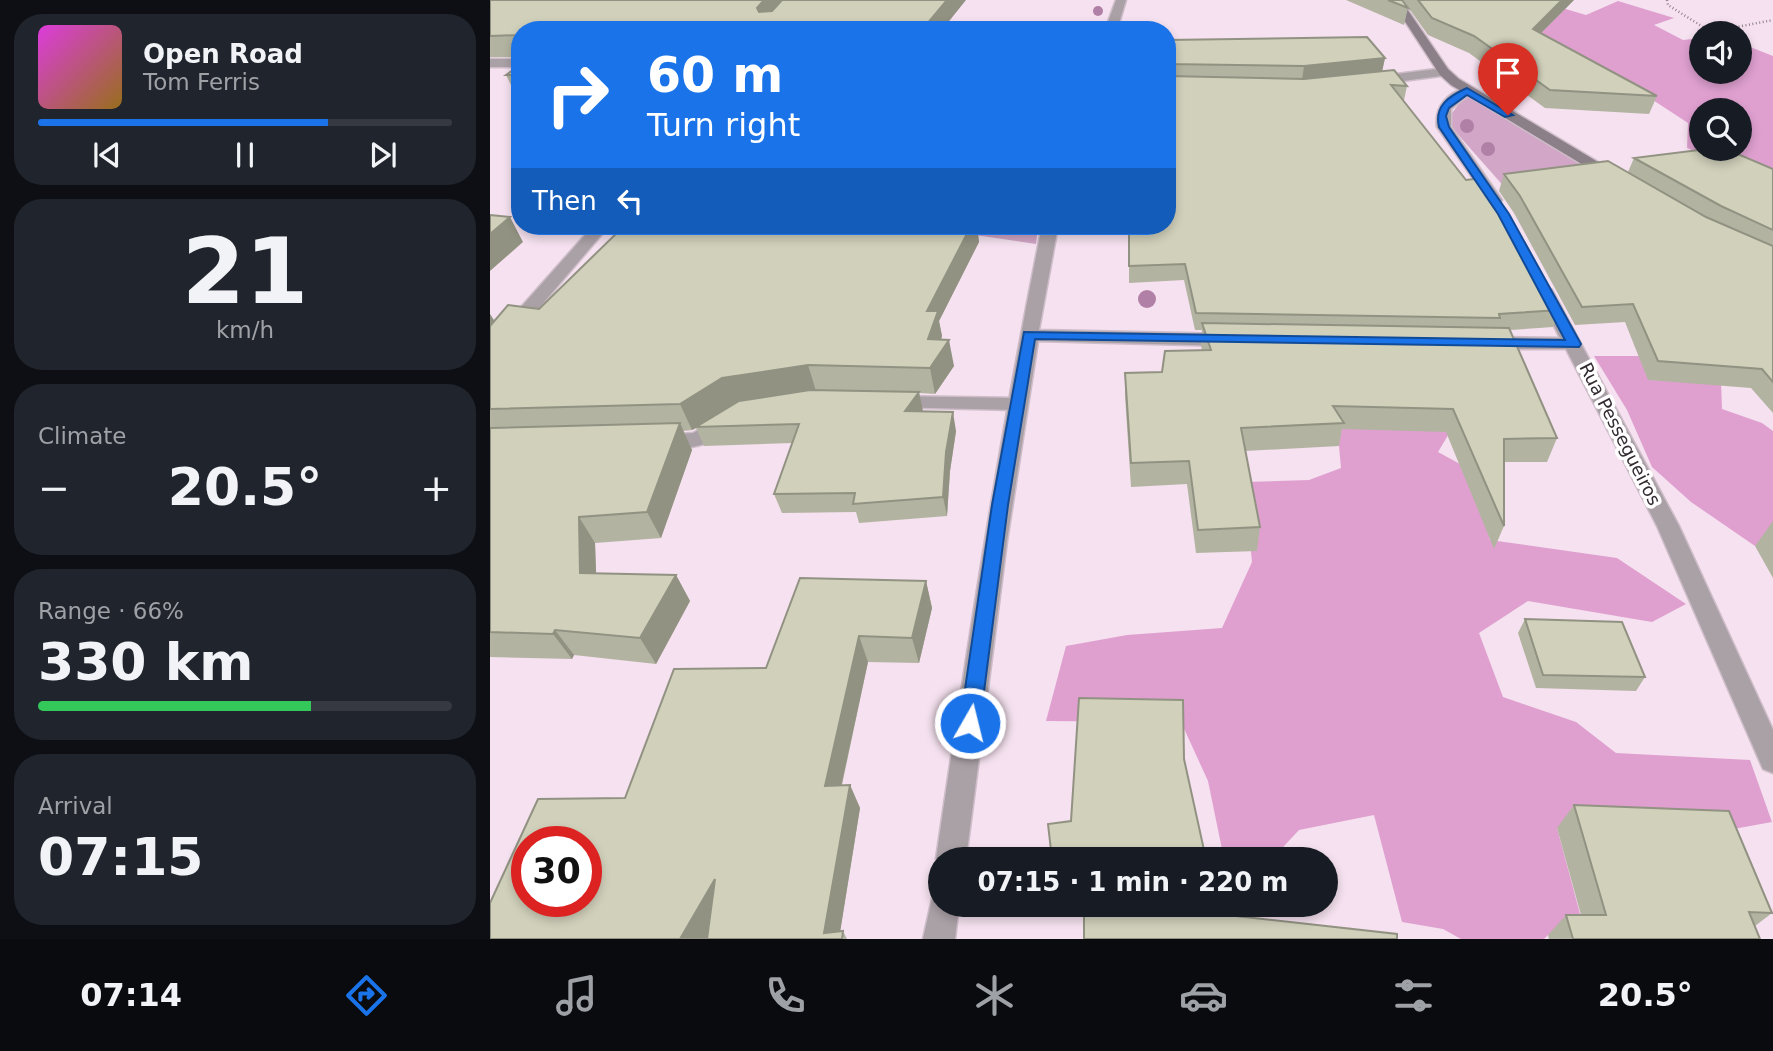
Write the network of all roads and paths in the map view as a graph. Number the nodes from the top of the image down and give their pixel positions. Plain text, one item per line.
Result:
1 (1121, 0) edge
2 (1396, 0) edge
3 (1667, 0) edge
4 (1773, 20) edge
5 (1114, 21) edge
6 (490, 63) edge
7 (511, 63) edge
8 (1444, 72) junction
9 (1354, 83) edge
10 (1467, 91) junction
11 (1623, 182) edge
12 (1504, 214) edge
13 (593, 235) edge
14 (1048, 235) edge
15 (1535, 273) edge
16 (1028, 335) junction
17 (1249, 340) edge
18 (1466, 343) edge
19 (1574, 344) junction
20 (490, 354) edge
21 (870, 401) edge
22 (1017, 404) junction
23 (740, 412) edge
24 (645, 441) edge
25 (1773, 760) edge
26 (953, 847) edge
27 (942, 917) edge
28 (939, 939) edge

1 - 5 street
2 - 8 main road
3 - 4 path
6 - 7 street
8 - 9 street
8 - 10 main road
10 - 11 main road
10 - 12 street
13 - 20 street
14 - 16 street
15 - 19 street, Rua Pessegueiros
16 - 17 street
16 - 22 street
18 - 19 street
19 - 25 street, Rua Pessegueiros
21 - 22 street
22 - 26 street
23 - 24 street
27 - 28 street

